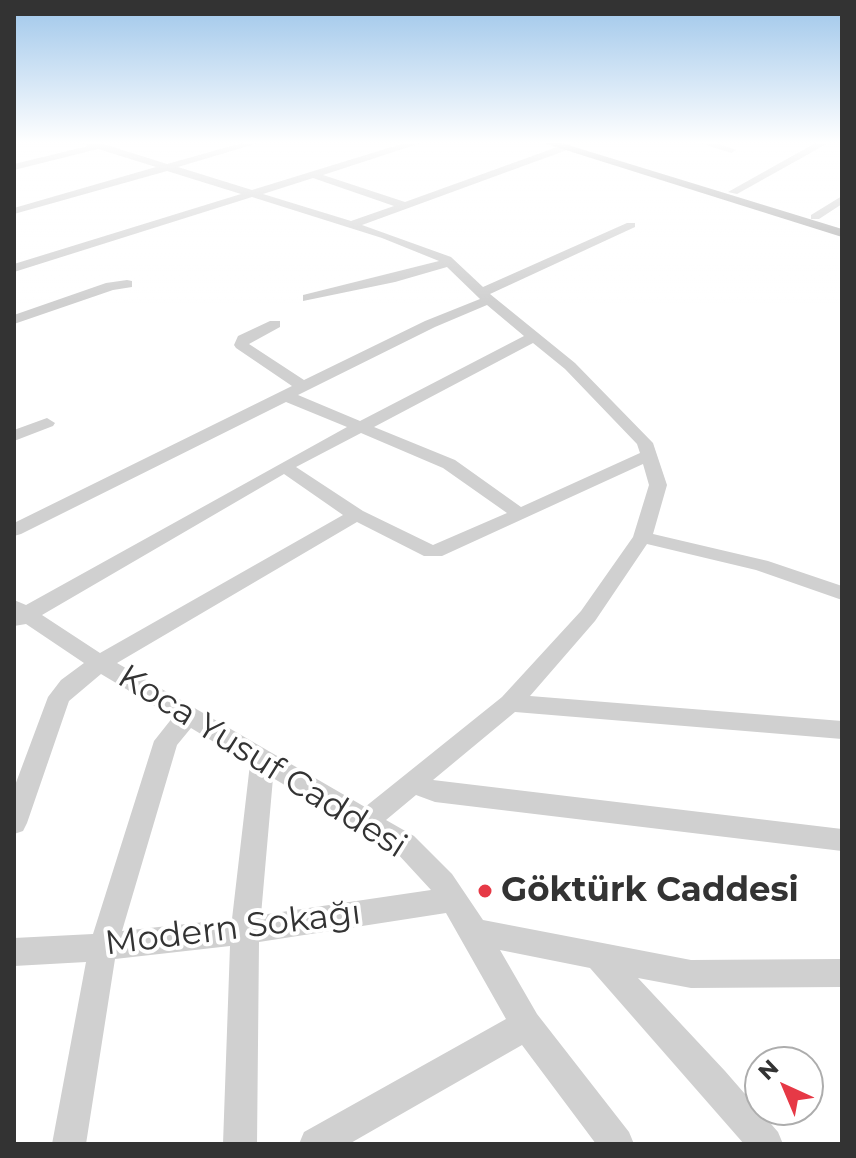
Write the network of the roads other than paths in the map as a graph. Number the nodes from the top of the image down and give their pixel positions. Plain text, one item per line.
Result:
1 (71, 195) edge
2 (249, 195) edge
3 (255, 195) edge
4 (373, 195) edge
5 (429, 195) edge
6 (726, 195) edge
7 (743, 195) edge
8 (842, 199) edge
9 (403, 205) junction
10 (14, 211) edge
11 (815, 217) junction
12 (351, 225) junction
13 (631, 225) dead end
14 (842, 225) edge
15 (842, 233) edge
16 (449, 262) junction
17 (14, 268) edge
18 (127, 284) dead end
19 (486, 296) junction
20 (308, 298) dead end
21 (14, 320) edge
22 (275, 324) dead end
23 (535, 336) junction
24 (304, 387) junction
25 (286, 396) junction
26 (47, 423) dead end
27 (362, 426) junction
28 (14, 436) edge
29 (649, 455) junction
30 (284, 467) junction
31 (520, 514) junction
32 (356, 515) junction
33 (14, 530) edge
34 (642, 537) junction
35 (842, 593) edge
36 (17, 614) edge
37 (100, 663) junction
38 (510, 703) junction
39 (189, 714) junction
40 (842, 730) edge
41 (263, 759) junction
42 (413, 783) junction
43 (366, 821) junction
44 (14, 823) edge
45 (842, 840) edge
46 (452, 899) junction
47 (245, 931) junction
48 (474, 932) junction
49 (103, 947) junction
50 (14, 952) edge
51 (597, 955) junction
52 (842, 973) edge
53 (526, 1025) junction
54 (69, 1144) edge
55 (240, 1144) edge
56 (316, 1144) edge
57 (617, 1144) edge
58 (766, 1144) edge

1 - 10 street
2 - 17 street
3 - 12 street
4 - 9 street
5 - 9 street
6 - 15 main road
7 - 11 main road
8 - 11 street
9 - 12 street
11 - 14 main road
12 - 16 street
13 - 19 street
16 - 19 street
16 - 20 street
18 - 21 street
19 - 23 street
19 - 24 street
22 - 24 street
23 - 27 street
23 - 29 street
24 - 25 street
25 - 27 street
25 - 33 street
26 - 28 street
27 - 30 street
27 - 31 street
29 - 31 street
29 - 34 street
30 - 32 street
30 - 36 street
31 - 32 street
32 - 37 street
34 - 35 street
34 - 38 street
36 - 37 street, Koca Yusuf Caddesi
37 - 39 street, Koca Yusuf Caddesi
37 - 44 street
38 - 40 street
38 - 42 street
39 - 41 street, Koca Yusuf Caddesi
39 - 49 street
41 - 43 street, Koca Yusuf Caddesi
41 - 47 street
42 - 43 street
42 - 45 street
43 - 46 street, Koca Yusuf Caddesi
46 - 47 street, Modern Sokağı
46 - 48 street, Koca Yusuf Caddesi
47 - 49 street, Modern Sokağı
47 - 55 street
48 - 51 street
48 - 53 street, Koca Yusuf Caddesi
49 - 50 street, Modern Sokağı
49 - 54 street
51 - 52 street
51 - 58 street
53 - 56 street
53 - 57 street, Koca Yusuf Caddesi

